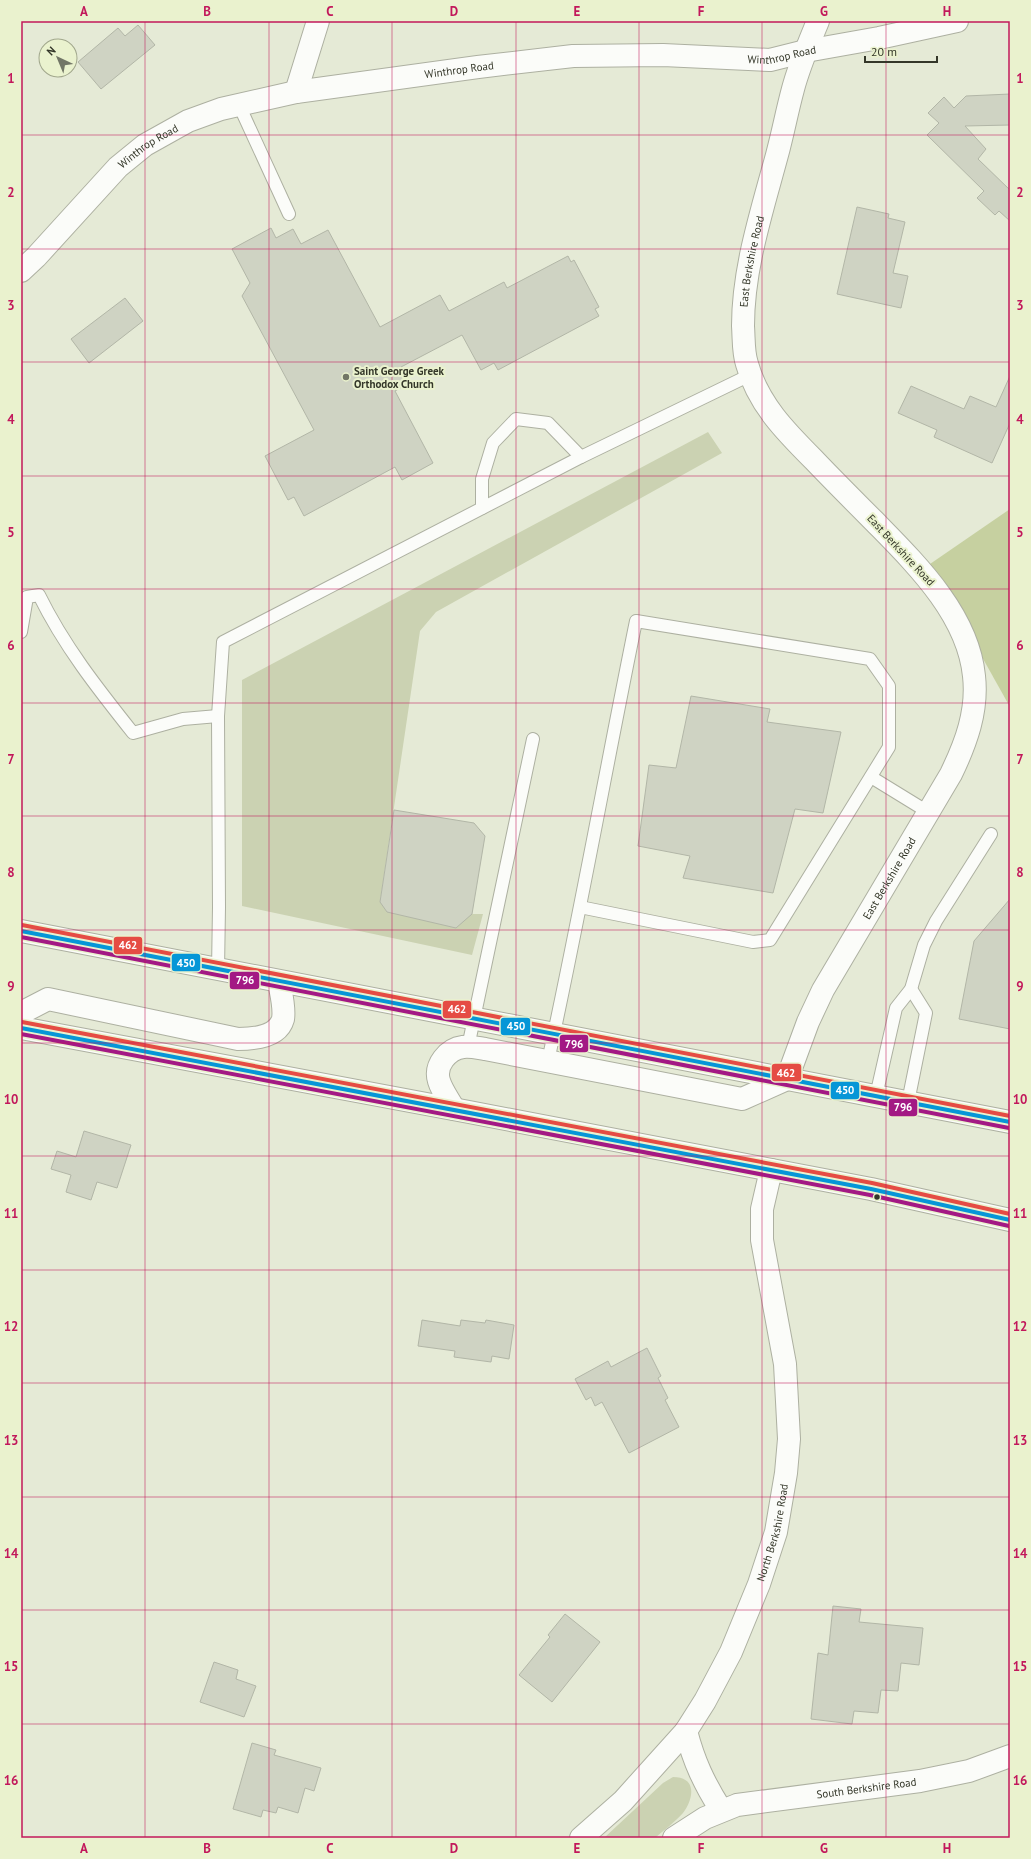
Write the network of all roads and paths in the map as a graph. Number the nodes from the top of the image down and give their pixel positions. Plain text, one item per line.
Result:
1 (318, 21) edge
2 (818, 21) edge
3 (957, 21) edge
4 (806, 51) junction
5 (296, 92) junction
6 (238, 105) junction
7 (289, 214) dead end
8 (21, 271) edge
9 (750, 375) junction
10 (581, 456) junction
11 (482, 508) junction
12 (21, 632) edge
13 (218, 716) junction
14 (533, 739) dead end
15 (871, 777) junction
16 (928, 812) junction
17 (991, 834) dead end
18 (580, 907) junction
19 (21, 932) edge
20 (218, 970) junction
21 (279, 982) junction
22 (911, 989) junction
23 (21, 1013) edge
24 (474, 1019) junction
25 (21, 1028) edge
26 (554, 1034) junction
27 (468, 1047) junction
28 (548, 1061) junction
29 (787, 1079) junction
30 (876, 1096) junction
31 (908, 1102) junction
32 (454, 1109) junction
33 (1010, 1122) edge
34 (771, 1170) junction
35 (999, 1215) edge
36 (1010, 1220) edge
37 (686, 1731) junction
38 (1010, 1756) edge
39 (721, 1810) junction
40 (581, 1838) edge
41 (674, 1838) edge

1 - 5 street
2 - 4 street, East Berkshire Road
3 - 4 street, Winthrop Road
4 - 5 street, Winthrop Road
4 - 9 street, East Berkshire Road
5 - 6 street, Winthrop Road
6 - 7 lane
6 - 8 street, Winthrop Road
9 - 10 lane
9 - 16 street, East Berkshire Road
10 - 11 lane
10 - 11 lane
11 - 13 lane
12 - 13 lane
13 - 20 lane
14 - 24 lane
15 - 16 lane
15 - 18 lane
15 - 18 lane
16 - 29 street, East Berkshire Road
17 - 22 lane
18 - 26 lane
19 - 20 street
20 - 21 street
21 - 23 street
21 - 24 street
22 - 30 lane
22 - 31 lane
24 - 26 street
24 - 27 lane
25 - 32 street
26 - 28 lane
26 - 29 street
27 - 28 street
27 - 32 street
28 - 29 street
29 - 30 street
30 - 31 street
31 - 33 street
32 - 34 street
34 - 35 street
34 - 37 street, North Berkshire Road
35 - 36 street
37 - 39 street
37 - 40 street, North Berkshire Road
38 - 39 street, South Berkshire Road
39 - 41 street, South Berkshire Road

